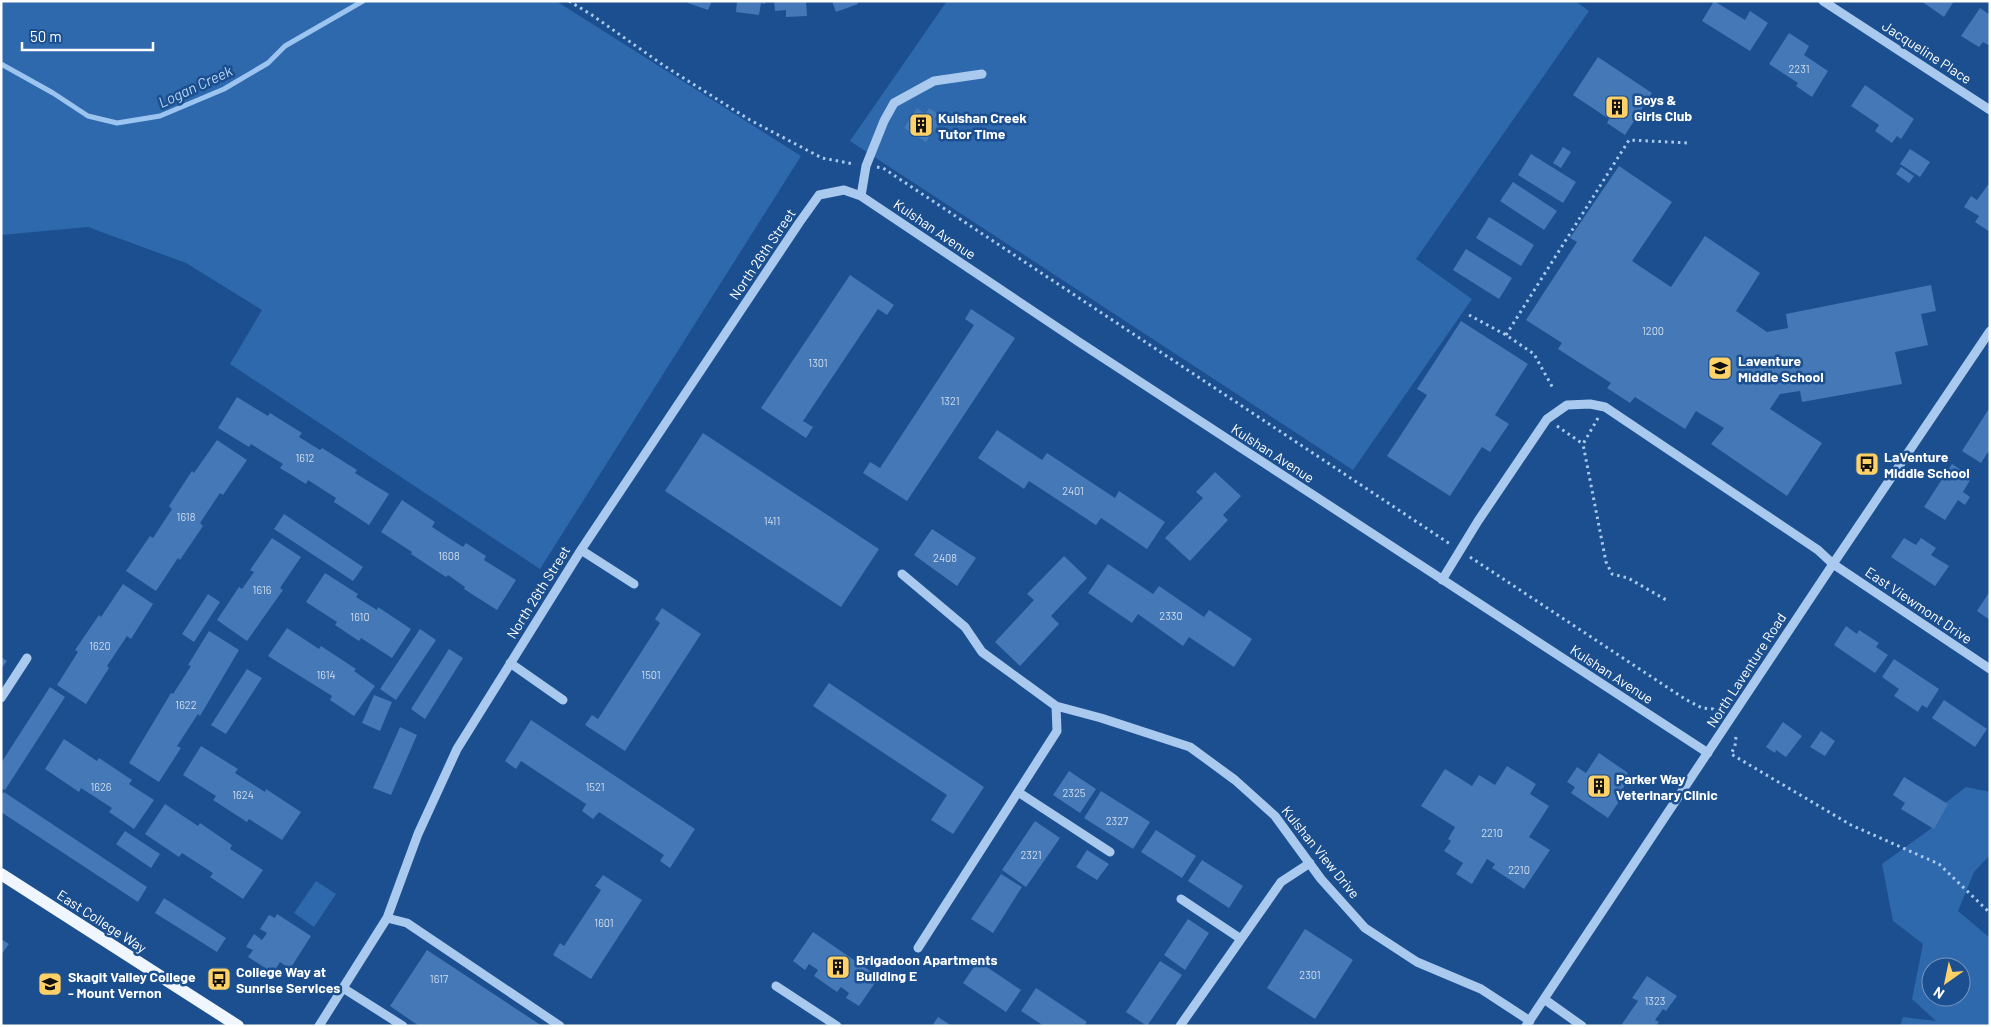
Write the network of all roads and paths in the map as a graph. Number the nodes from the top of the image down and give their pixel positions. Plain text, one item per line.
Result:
1 (569, 1) edge
2 (1823, 1) edge
3 (982, 74) dead end
4 (1990, 110) edge
5 (1689, 143) dead end
6 (822, 158) dead end
7 (883, 168) dead end
8 (819, 195) joint
9 (861, 196) junction
10 (1469, 315) dead end
11 (1990, 331) edge
12 (1506, 335) junction
13 (1554, 390) dead end
14 (1605, 407) junction
15 (1454, 546) dead end
16 (581, 550) junction
17 (1475, 560) dead end
18 (1833, 564) junction
19 (902, 574) dead end
20 (1442, 580) junction
21 (634, 584) dead end
22 (1668, 601) dead end
23 (27, 658) dead end
24 (510, 663) junction
25 (1990, 669) edge
26 (1, 698) edge
27 (562, 700) dead end
28 (1056, 706) junction
29 (1713, 709) dead end
30 (1738, 734) dead end
31 (1708, 753) junction
32 (1018, 792) junction
33 (1110, 852) dead end
34 (1310, 863) junction
35 (1, 874) edge
36 (1181, 899) dead end
37 (1990, 913) edge
38 (388, 918) junction
39 (1241, 939) junction
40 (918, 948) dead end
41 (776, 986) dead end
42 (343, 988) junction
43 (1544, 999) junction
44 (389, 1022) edge
45 (1528, 1023) edge
46 (238, 1026) edge
47 (318, 1026) edge
48 (404, 1026) edge
49 (560, 1026) edge
50 (837, 1026) edge
51 (1180, 1026) edge
52 (1582, 1026) edge

1 - 6 path
2 - 4 street, Jacqueline Place
3 - 9 street
5 - 12 path
7 - 15 path
8 - 9 street, Kulshan Avenue
8 - 16 street, North 26th Street
9 - 20 street, Kulshan Avenue
10 - 12 path
11 - 18 street, North Laventure Road
12 - 13 path
14 - 18 street, East Viewmont Drive
14 - 20 street
14 - 22 path
16 - 21 street
16 - 24 street, North 26th Street
17 - 29 path
18 - 25 street, East Viewmont Drive
18 - 31 street, North Laventure Road
19 - 28 street
20 - 31 street, Kulshan Avenue
23 - 26 street
24 - 27 street
24 - 38 street, North 26th Street
28 - 32 street
28 - 34 street, Kulshan View Drive
30 - 37 path
31 - 43 street, North Laventure Road
32 - 33 street
32 - 40 street
34 - 39 street
34 - 45 street, Kulshan View Drive
35 - 46 main road, East College Way
36 - 39 street
38 - 42 street, North 26th Street
38 - 49 street
39 - 51 street
41 - 50 street
42 - 44 street
42 - 47 street, North 26th Street
43 - 45 street, North Laventure Road
43 - 52 street
44 - 48 street

